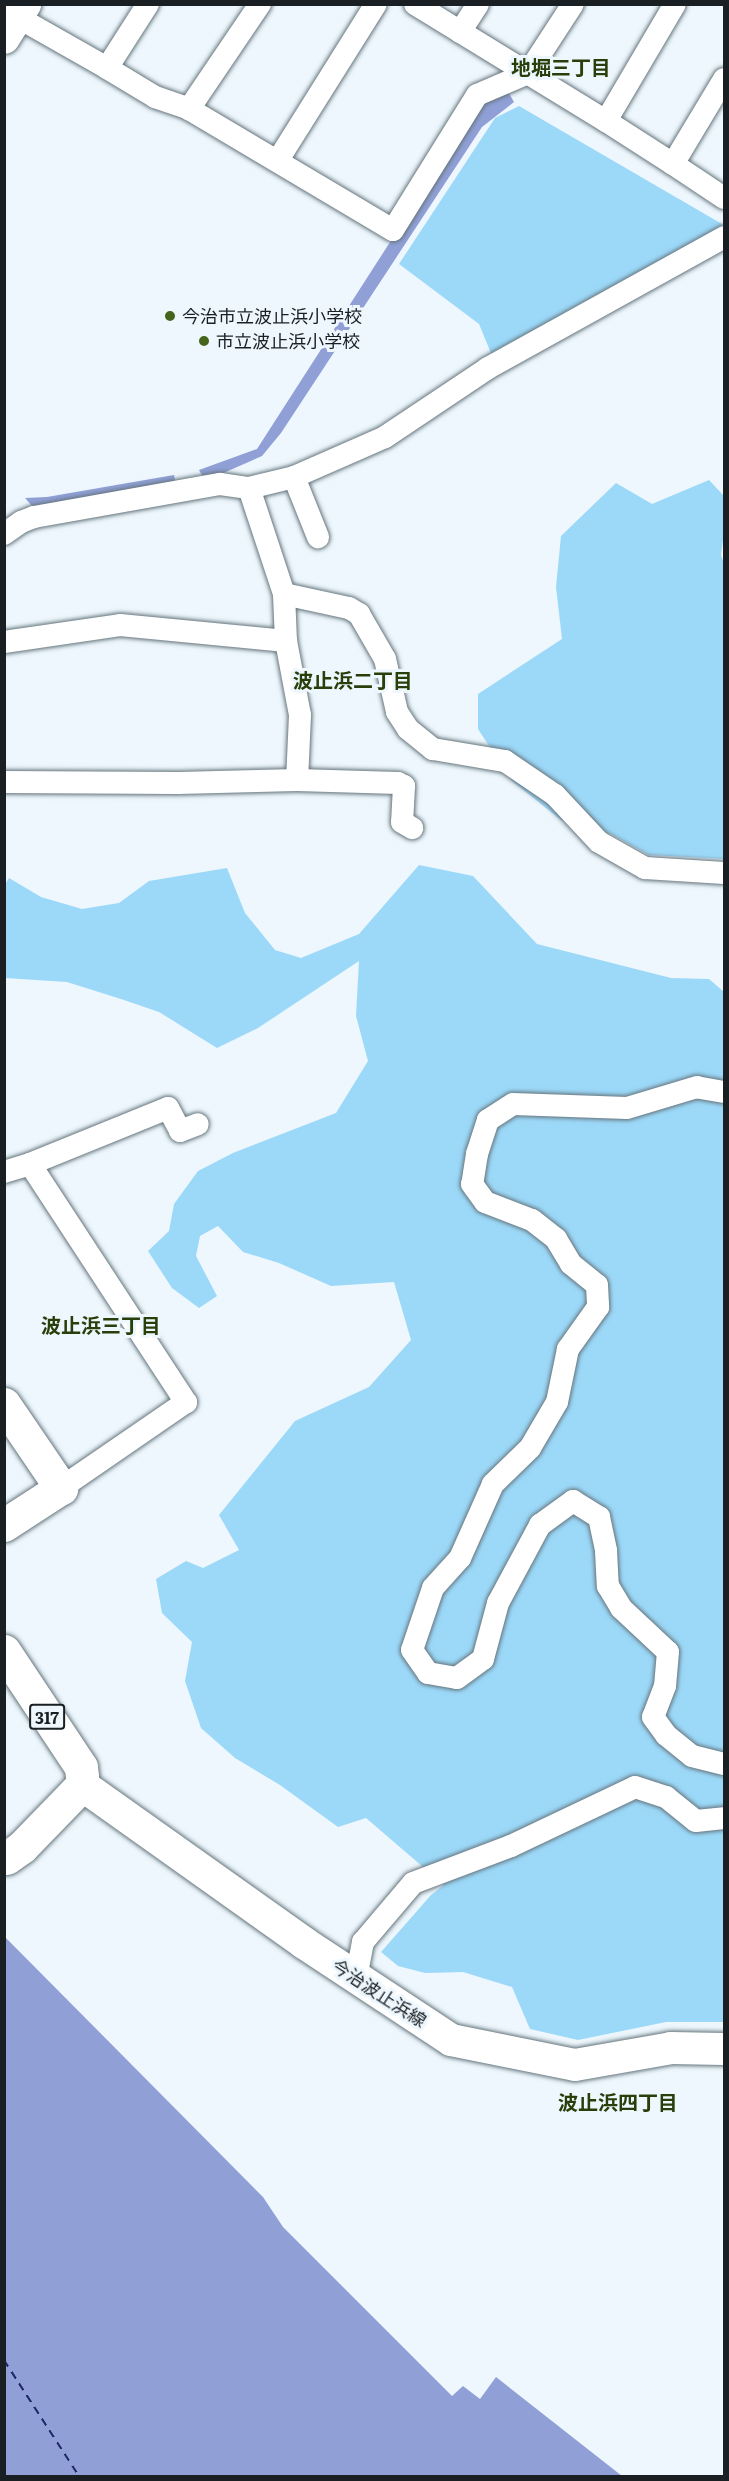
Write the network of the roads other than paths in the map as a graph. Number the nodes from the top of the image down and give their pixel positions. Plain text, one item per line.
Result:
1 (148, 4) edge
2 (260, 4) edge
3 (376, 4) edge
4 (415, 4) edge
5 (478, 4) edge
6 (573, 4) edge
7 (675, 4) edge
8 (13, 17) edge
9 (460, 32) junction
10 (107, 68) junction
11 (528, 73) junction
12 (724, 79) edge
13 (189, 109) junction
14 (606, 121) junction
15 (278, 159) junction
16 (673, 164) junction
17 (724, 198) edge
18 (724, 237) edge
19 (294, 477) junction
20 (249, 488) junction
21 (4, 534) edge
22 (318, 537) dead end
23 (284, 594) junction
24 (286, 641) junction
25 (4, 642) edge
26 (297, 780) junction
27 (4, 782) edge
28 (412, 828) dead end
29 (724, 873) edge
30 (724, 1092) edge
31 (198, 1124) dead end
32 (30, 1164) junction
33 (4, 1172) edge
34 (4, 1404) edge
35 (61, 1488) junction
36 (4, 1526) edge
37 (4, 1651) edge
38 (724, 1764) edge
39 (82, 1785) junction
40 (724, 1818) edge
41 (5, 1857) edge
42 (356, 1978) junction
43 (724, 2049) edge

1 - 10 street
2 - 13 street
3 - 15 street
4 - 9 street
5 - 9 street
6 - 11 street
7 - 14 street
8 - 10 street
9 - 11 street
10 - 13 street
11 - 14 street
11 - 15 street
12 - 16 street
13 - 15 street
14 - 16 street
16 - 17 street
18 - 19 street
19 - 20 street
19 - 22 street
20 - 21 street
20 - 23 street
23 - 24 street
23 - 29 street
24 - 25 street
24 - 26 street
26 - 27 street
26 - 28 street
30 - 38 street
31 - 32 street
32 - 33 street
32 - 35 street
34 - 35 highway
35 - 36 highway
37 - 39 highway, 317
39 - 41 highway
39 - 42 main road, 今治波止浜線
40 - 42 street
42 - 43 main road, 今治波止浜線

